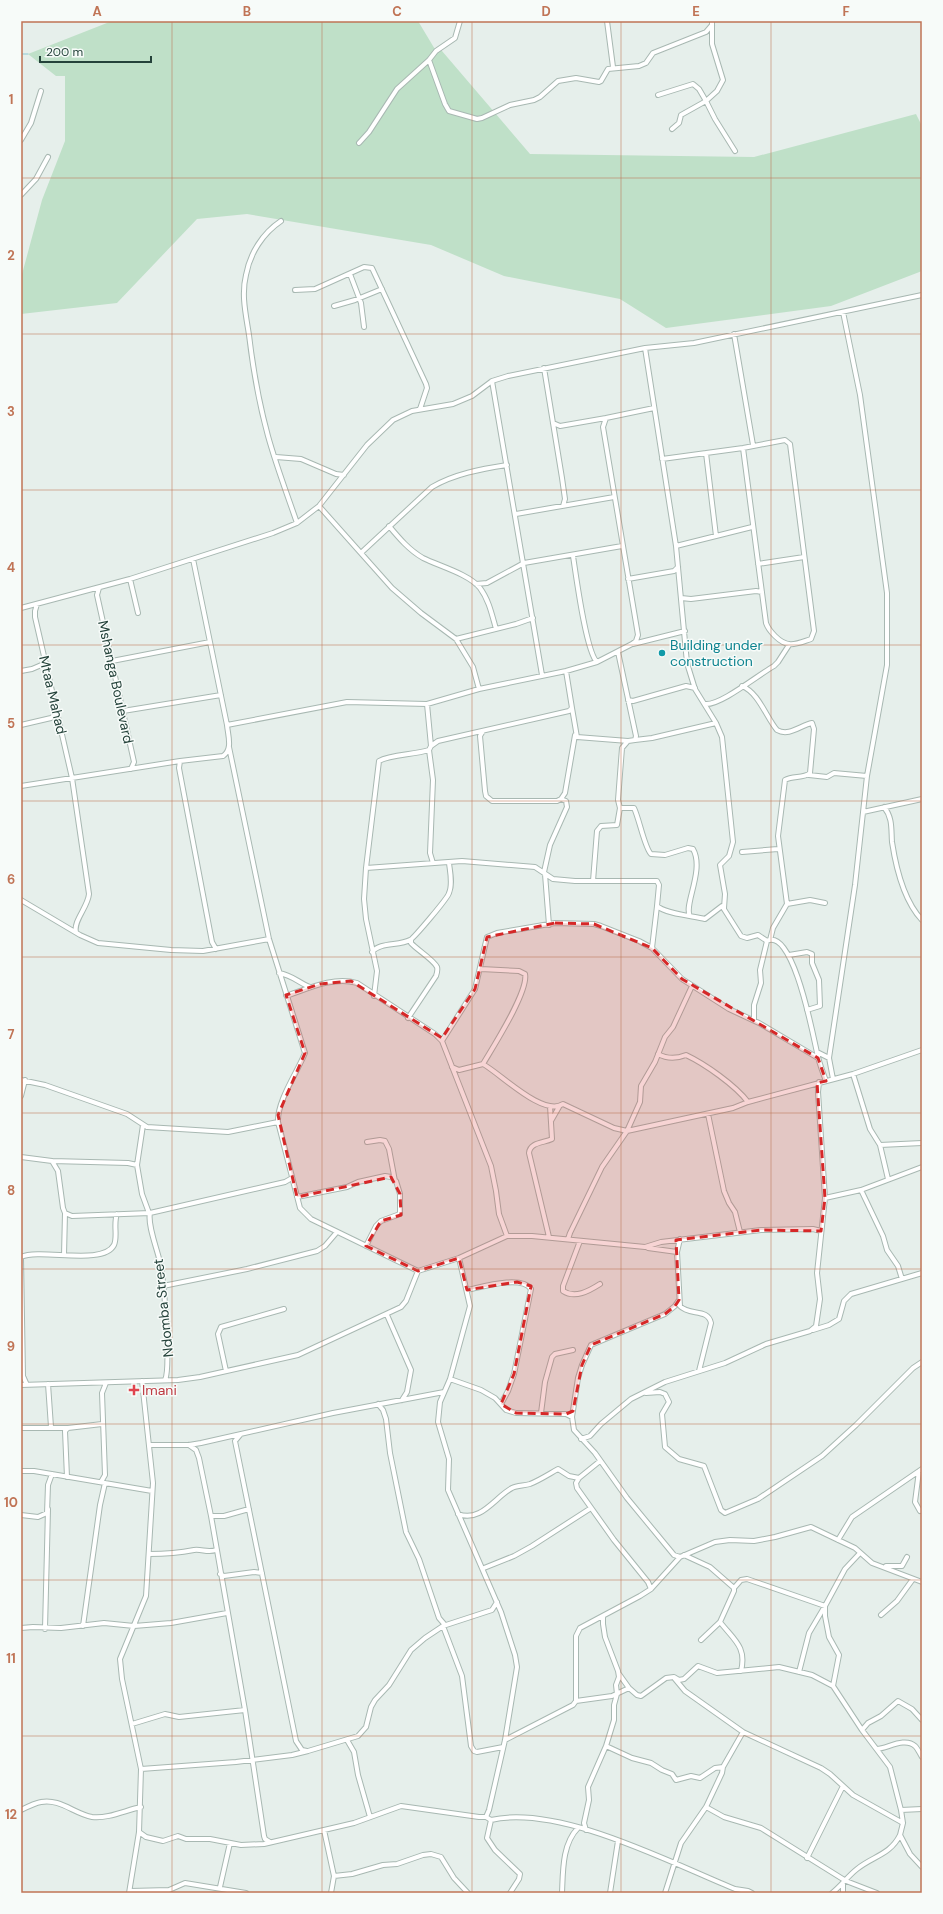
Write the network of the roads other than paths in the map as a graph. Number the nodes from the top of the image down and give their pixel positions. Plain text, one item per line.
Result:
1 (460, 21) edge
2 (607, 21) edge
3 (712, 23) edge
4 (429, 60) junction
5 (613, 67) junction
6 (41, 91) dead end
7 (658, 95) dead end
8 (706, 101) junction
9 (672, 129) dead end
10 (21, 140) edge
11 (359, 143) dead end
12 (735, 151) dead end
13 (48, 157) dead end
14 (21, 195) edge
15 (281, 221) dead end
16 (350, 274) junction
17 (382, 288) junction
18 (295, 290) dead end
19 (922, 295) edge
20 (359, 298) junction
21 (334, 306) dead end
22 (842, 312) junction
23 (364, 327) dead end
24 (734, 334) junction
25 (645, 348) junction
26 (544, 368) junction
27 (492, 381) junction
28 (654, 408) junction
29 (420, 409) junction
30 (606, 418) junction
31 (553, 423) junction
32 (560, 426) junction
33 (555, 431) junction
34 (753, 445) junction
35 (743, 448) junction
36 (706, 453) junction
37 (276, 457) junction
38 (662, 459) junction
39 (507, 465) junction
40 (344, 475) junction
41 (614, 497) junction
42 (565, 499) junction
43 (569, 505) junction
44 (319, 506) junction
45 (563, 506) junction
46 (516, 514) junction
47 (297, 523) junction
48 (389, 526) junction
49 (752, 527) junction
50 (716, 536) junction
51 (622, 546) junction
52 (676, 546) junction
53 (362, 552) junction
54 (573, 556) junction
55 (804, 557) junction
56 (193, 559) junction
57 (524, 563) junction
58 (758, 564) junction
59 (518, 567) junction
60 (678, 567) junction
61 (525, 570) junction
62 (130, 578) junction
63 (628, 579) junction
64 (476, 584) junction
65 (761, 587) junction
66 (99, 588) junction
67 (88, 590) junction
68 (756, 591) junction
69 (762, 592) junction
70 (97, 595) junction
71 (681, 598) junction
72 (37, 604) junction
73 (27, 606) junction
74 (21, 608) edge
75 (35, 611) junction
76 (138, 613) dead end
77 (533, 618) junction
78 (496, 629) junction
79 (685, 631) junction
80 (456, 639) junction
81 (210, 642) junction
82 (782, 642) junction
83 (632, 644) junction
84 (789, 645) junction
85 (618, 652) junction
86 (783, 652) junction
87 (112, 661) junction
88 (597, 662) junction
89 (46, 663) junction
90 (21, 671) edge
91 (566, 671) junction
92 (542, 675) junction
93 (691, 680) junction
94 (686, 686) junction
95 (742, 686) junction
96 (695, 688) junction
97 (478, 689) junction
98 (221, 695) junction
99 (628, 700) junction
100 (427, 704) junction
101 (705, 704) junction
102 (572, 708) junction
103 (122, 711) junction
104 (56, 714) junction
105 (716, 723) junction
106 (21, 725) edge
107 (227, 725) junction
108 (483, 731) junction
109 (473, 733) junction
110 (576, 735) junction
111 (480, 736) junction
112 (635, 740) junction
113 (628, 741) junction
114 (229, 748) junction
115 (430, 748) junction
116 (223, 756) junction
117 (180, 761) junction
118 (134, 762) junction
119 (232, 762) junction
120 (140, 768) junction
121 (131, 769) junction
122 (809, 775) junction
123 (867, 776) junction
124 (72, 778) junction
125 (21, 786) edge
126 (561, 799) junction
127 (922, 799) edge
128 (884, 807) junction
129 (620, 808) junction
130 (863, 812) junction
131 (778, 849) junction
132 (742, 852) dead end
133 (433, 863) junction
134 (449, 863) junction
135 (366, 868) junction
136 (544, 873) junction
137 (593, 881) junction
138 (21, 900) edge
139 (825, 902) dead end
140 (787, 904) junction
141 (658, 906) junction
142 (724, 908) junction
143 (691, 916) junction
144 (922, 920) edge
145 (549, 925) junction
146 (76, 932) junction
147 (269, 940) junction
148 (411, 940) junction
149 (769, 940) junction
150 (652, 948) junction
151 (216, 949) junction
152 (372, 952) junction
153 (789, 955) junction
154 (481, 969) junction
155 (280, 973) junction
156 (692, 986) junction
157 (311, 987) junction
158 (286, 995) junction
159 (374, 996) junction
160 (807, 1010) junction
161 (408, 1018) junction
162 (754, 1020) junction
163 (442, 1041) junction
164 (922, 1050) edge
165 (817, 1052) junction
166 (658, 1054) junction
167 (818, 1058) junction
168 (829, 1058) junction
169 (484, 1064) junction
170 (452, 1067) junction
171 (852, 1074) junction
172 (833, 1079) junction
173 (23, 1080) edge
174 (826, 1081) junction
175 (819, 1082) junction
176 (21, 1096) edge
177 (748, 1102) junction
178 (550, 1106) junction
179 (559, 1107) junction
180 (708, 1114) junction
181 (278, 1122) junction
182 (551, 1122) junction
183 (143, 1125) junction
184 (627, 1131) junction
185 (367, 1142) dead end
186 (922, 1143) edge
187 (880, 1145) junction
188 (22, 1159) edge
189 (52, 1161) junction
190 (137, 1165) junction
191 (922, 1167) edge
192 (292, 1178) junction
193 (888, 1179) junction
194 (396, 1181) junction
195 (861, 1190) junction
196 (297, 1196) junction
197 (825, 1198) junction
198 (65, 1213) junction
199 (150, 1213) junction
200 (117, 1214) junction
201 (821, 1231) junction
202 (337, 1232) junction
203 (740, 1232) junction
204 (507, 1236) junction
205 (549, 1237) junction
206 (568, 1239) junction
207 (680, 1239) junction
208 (580, 1241) junction
209 (366, 1246) junction
210 (645, 1247) junction
211 (677, 1252) junction
212 (64, 1255) junction
213 (21, 1258) edge
214 (459, 1258) junction
215 (418, 1271) junction
216 (922, 1273) edge
217 (21, 1277) edge
218 (902, 1279) junction
219 (600, 1284) dead end
220 (163, 1286) junction
221 (467, 1290) junction
222 (679, 1300) junction
223 (284, 1309) dead end
224 (683, 1310) junction
225 (670, 1311) junction
226 (387, 1315) junction
227 (813, 1330) junction
228 (573, 1350) dead end
229 (922, 1362) edge
230 (226, 1371) junction
231 (699, 1371) junction
232 (450, 1379) junction
233 (165, 1380) junction
234 (142, 1381) junction
235 (106, 1383) junction
236 (48, 1384) junction
237 (21, 1385) edge
238 (27, 1385) junction
239 (444, 1392) junction
240 (643, 1393) junction
241 (401, 1400) junction
242 (378, 1404) junction
243 (501, 1404) junction
244 (573, 1411) junction
245 (541, 1413) junction
246 (566, 1414) junction
247 (572, 1417) junction
248 (102, 1424) junction
249 (51, 1427) junction
250 (21, 1428) edge
251 (68, 1428) junction
252 (240, 1435) junction
253 (590, 1436) junction
254 (230, 1437) junction
255 (581, 1439) junction
256 (235, 1441) junction
257 (201, 1443) junction
258 (149, 1445) junction
259 (189, 1445) junction
260 (588, 1445) junction
261 (196, 1450) junction
262 (600, 1461) junction
263 (921, 1470) edge
264 (21, 1471) edge
265 (52, 1474) junction
266 (67, 1477) junction
267 (579, 1478) junction
268 (103, 1483) junction
269 (152, 1490) junction
270 (591, 1508) junction
271 (48, 1509) junction
272 (250, 1509) junction
273 (920, 1511) dead end
274 (458, 1514) junction
275 (21, 1515) edge
276 (210, 1516) junction
277 (838, 1540) junction
278 (216, 1550) junction
279 (860, 1553) junction
280 (149, 1554) junction
281 (682, 1556) junction
282 (907, 1557) dead end
283 (884, 1567) junction
284 (484, 1568) junction
285 (262, 1573) junction
286 (220, 1574) junction
287 (913, 1579) junction
288 (922, 1582) edge
289 (734, 1588) junction
290 (651, 1589) junction
291 (498, 1602) junction
292 (825, 1606) junction
293 (492, 1610) junction
294 (501, 1612) junction
295 (227, 1613) junction
296 (880, 1615) dead end
297 (603, 1616) junction
298 (720, 1622) junction
299 (444, 1625) junction
300 (83, 1626) junction
301 (134, 1626) junction
302 (21, 1628) edge
303 (45, 1629) junction
304 (702, 1640) dead end
305 (741, 1671) junction
306 (798, 1672) junction
307 (619, 1674) junction
308 (674, 1677) junction
309 (833, 1686) junction
310 (629, 1688) junction
311 (617, 1694) junction
312 (576, 1701) junction
313 (245, 1710) junction
314 (922, 1720) edge
315 (132, 1724) junction
316 (862, 1730) junction
317 (506, 1731) junction
318 (743, 1732) junction
319 (515, 1735) junction
320 (347, 1740) junction
321 (505, 1740) junction
322 (606, 1746) junction
323 (503, 1747) junction
324 (877, 1749) junction
325 (308, 1752) junction
326 (922, 1757) edge
327 (253, 1760) junction
328 (723, 1767) junction
329 (141, 1769) junction
330 (843, 1786) junction
331 (141, 1807) junction
332 (706, 1807) junction
333 (922, 1809) edge
334 (21, 1810) edge
335 (901, 1810) junction
336 (486, 1816) junction
337 (370, 1817) junction
338 (491, 1820) junction
339 (903, 1823) junction
340 (578, 1828) junction
341 (324, 1830) junction
342 (586, 1830) junction
343 (139, 1832) junction
344 (900, 1835) junction
345 (618, 1841) junction
346 (230, 1842) junction
347 (270, 1842) junction
348 (807, 1858) junction
349 (675, 1864) junction
350 (922, 1867) edge
351 (334, 1876) junction
352 (845, 1882) junction
353 (220, 1887) junction
354 (129, 1892) edge
355 (246, 1893) edge
356 (331, 1893) edge
357 (468, 1893) edge
358 (510, 1893) edge
359 (562, 1893) edge
360 (610, 1893) edge
361 (665, 1893) edge
362 (752, 1893) edge
363 (832, 1893) edge
364 (843, 1893) edge
365 (877, 1893) edge

1 - 4 street
2 - 5 street
3 - 5 street
3 - 8 street
4 - 5 street
4 - 11 street
6 - 10 street
7 - 8 street
8 - 9 street
8 - 12 street
13 - 14 street
15 - 37 street
16 - 17 street
16 - 18 street
16 - 20 street
17 - 20 street
17 - 29 street
19 - 22 street
20 - 21 street
20 - 23 street
22 - 24 street
22 - 123 street
24 - 25 street
24 - 34 street
25 - 26 street
25 - 28 street
26 - 27 street
26 - 31 street
27 - 29 street
27 - 39 street
28 - 30 street
28 - 38 street
29 - 40 street
30 - 32 street
30 - 41 street
31 - 32 street
31 - 33 street
32 - 33 street
33 - 42 street
34 - 35 street
34 - 55 street
35 - 36 street
35 - 49 street
36 - 38 street
36 - 50 street
37 - 40 street
37 - 47 street
38 - 52 street
39 - 46 street
39 - 48 street
40 - 44 street
41 - 43 street
41 - 51 street
42 - 43 street
42 - 45 street
43 - 45 street
44 - 47 street
44 - 53 street
45 - 46 street
46 - 57 street
47 - 56 street
48 - 53 street
48 - 64 street
49 - 50 street
49 - 58 street
50 - 52 street
51 - 54 street
51 - 63 street
52 - 60 street
53 - 80 street
54 - 57 street
54 - 88 street
55 - 58 street
55 - 84 street
56 - 62 street
56 - 81 street
57 - 59 street
57 - 61 street
58 - 65 street
59 - 61 street
59 - 64 street
60 - 63 street
60 - 71 street
61 - 77 street
62 - 66 street
62 - 76 street
63 - 83 street
64 - 78 street
65 - 68 street
65 - 69 street
66 - 67 street
66 - 70 street, Mshanga Boulevard
67 - 70 street
67 - 72 street
68 - 69 street
68 - 71 street
69 - 82 street
70 - 87 street, Mshanga Boulevard
71 - 79 street
72 - 73 street
72 - 75 street, Mtaa Mahad
73 - 74 street
73 - 75 street
75 - 89 street, Mtaa Mahad
77 - 78 street
77 - 92 street
78 - 80 street
79 - 83 street
79 - 93 street
80 - 97 street
81 - 87 street
81 - 98 street
82 - 84 street
82 - 86 street
83 - 85 street
84 - 86 street
85 - 88 street
85 - 99 street
86 - 95 street
87 - 103 street, Mshanga Boulevard
88 - 91 street
89 - 90 street
89 - 104 street, Mtaa Mahad
91 - 92 street
91 - 102 street
92 - 97 street
93 - 94 street
93 - 96 street
94 - 96 street
94 - 99 street
95 - 101 street
95 - 122 street
96 - 101 street
97 - 100 street
98 - 103 street
98 - 107 street
99 - 112 street
100 - 107 street
100 - 115 street
101 - 105 street
102 - 108 street
102 - 110 street
103 - 118 street, Mshanga Boulevard
104 - 106 street
104 - 124 street, Mtaa Mahad
105 - 112 street
105 - 142 street
107 - 114 street
108 - 109 street
108 - 111 street
109 - 111 street
109 - 115 street
110 - 113 street
110 - 126 street
111 - 126 street
112 - 113 street
113 - 129 street
114 - 116 street
114 - 119 street
115 - 133 street
115 - 135 street
116 - 117 street
116 - 119 street
117 - 120 street
117 - 151 street
118 - 120 street
118 - 121 street, Mshanga Boulevard
119 - 147 street
120 - 121 street
121 - 124 street
122 - 123 street
122 - 131 street
123 - 130 street
124 - 125 street
124 - 146 street, Mtaa Mahad
126 - 136 street
127 - 128 street
128 - 130 street
128 - 144 street
129 - 137 street
129 - 143 street
130 - 168 street
131 - 132 street
131 - 140 street
133 - 134 street
133 - 135 street
134 - 136 street
134 - 148 street
135 - 152 street
136 - 137 street
136 - 145 street
137 - 141 street
138 - 146 street
139 - 140 street
140 - 149 street
141 - 143 street
141 - 150 street
142 - 143 street
142 - 149 street
145 - 150 street
145 - 154 street
146 - 151 street
147 - 151 street
147 - 155 street
148 - 152 street
148 - 161 street
149 - 153 street
149 - 162 street
150 - 156 street
152 - 159 street
153 - 160 street
153 - 160 street
154 - 163 street
154 - 169 street
155 - 157 street
155 - 158 street
156 - 162 street
156 - 166 street
157 - 158 street
157 - 159 street
158 - 181 street
159 - 161 street
160 - 165 street
161 - 163 street
162 - 167 street
163 - 170 street
164 - 171 street
165 - 167 street
165 - 168 street
166 - 177 street
166 - 184 street
167 - 174 street
168 - 172 street
169 - 170 street
169 - 178 street
170 - 204 street
171 - 172 street
171 - 187 street
172 - 174 street
173 - 176 street
173 - 183 street
174 - 175 street
175 - 177 street
175 - 197 street
177 - 180 street
178 - 179 street
178 - 182 street
179 - 182 street
179 - 184 street
180 - 184 street
180 - 203 street
181 - 183 street
181 - 192 street
182 - 205 street
183 - 190 street, Ndomba Street
184 - 206 street
185 - 194 street
186 - 187 street
187 - 193 street
188 - 189 street
189 - 190 street
189 - 198 street
190 - 199 street, Ndomba Street
191 - 193 street
192 - 196 street
192 - 199 street
193 - 195 street
194 - 196 street
194 - 209 street
195 - 197 street
195 - 218 street
196 - 202 street
197 - 201 street
198 - 200 street
198 - 212 street
199 - 200 street
199 - 220 street, Ndomba Street
200 - 212 street
201 - 203 street
201 - 227 street
202 - 209 street
202 - 220 street
203 - 207 street
204 - 205 street
204 - 214 street
205 - 206 street
206 - 208 street
207 - 210 street
207 - 211 street
208 - 210 street
208 - 219 street
209 - 215 street
210 - 211 street
211 - 222 street
212 - 213 street
213 - 217 street
214 - 215 street
214 - 221 street
215 - 226 street
216 - 218 street
217 - 238 street
218 - 227 street
220 - 233 street, Ndomba Street
221 - 232 street
221 - 243 street
222 - 224 street
222 - 225 street
223 - 230 street
224 - 225 street
224 - 231 street
225 - 244 street
226 - 230 street
226 - 241 street
227 - 231 street
228 - 245 street
229 - 240 street
230 - 233 street
231 - 240 street
232 - 239 street
232 - 243 street
233 - 234 street
234 - 235 street
234 - 258 street
235 - 236 street
235 - 248 street
236 - 238 street
236 - 249 street
237 - 238 street
239 - 241 street
239 - 274 street
240 - 253 street
241 - 242 street
242 - 252 street
242 - 299 street
243 - 245 street
244 - 246 street
244 - 247 street
245 - 246 street
246 - 247 street
247 - 255 street
248 - 251 street
248 - 268 street
249 - 250 street
249 - 251 street
251 - 266 street
252 - 254 street
252 - 256 street
253 - 255 street
253 - 260 street
254 - 256 street
254 - 257 street
255 - 260 street
256 - 272 street
257 - 259 street
257 - 261 street
258 - 259 street
258 - 269 street
259 - 261 street
260 - 262 street
261 - 276 street
262 - 267 street
262 - 281 street
263 - 273 street
263 - 277 street
264 - 265 street
265 - 266 street
265 - 271 street
266 - 268 street
267 - 270 street
267 - 274 street
268 - 269 street
268 - 300 street
269 - 280 street
270 - 284 street
270 - 290 street
271 - 275 street
271 - 303 street
272 - 276 street
272 - 285 street
274 - 284 street
276 - 278 street
277 - 279 street
277 - 281 street
278 - 280 street
278 - 286 street
279 - 283 street
279 - 292 street
280 - 301 street
281 - 289 street
281 - 290 street
282 - 283 street
283 - 287 street
284 - 291 street
285 - 286 street
285 - 325 street
286 - 295 street
287 - 288 street
287 - 296 street
289 - 292 street
289 - 298 street
290 - 297 street
291 - 293 street
291 - 294 street
292 - 306 street
292 - 309 street
293 - 294 street
293 - 299 street
294 - 317 street
295 - 301 street
295 - 313 street
297 - 307 street
297 - 312 street
298 - 304 street
298 - 305 street
299 - 320 street
299 - 323 street
300 - 301 street
300 - 303 street
301 - 315 street
302 - 303 street
305 - 306 street
305 - 308 street
306 - 309 street
307 - 310 street
307 - 311 street
308 - 310 street
308 - 318 street
309 - 316 street
310 - 311 street
311 - 312 street
311 - 322 street
312 - 319 street
313 - 315 street
313 - 327 street
314 - 316 street
315 - 329 street
316 - 324 street
317 - 319 street
317 - 321 street
318 - 328 street
318 - 330 street
319 - 321 street
320 - 325 street
320 - 337 street
321 - 323 street
322 - 328 street
322 - 342 street
323 - 336 street
324 - 326 street
324 - 335 street
325 - 327 street
327 - 329 street
327 - 347 street
328 - 332 street
329 - 331 street
330 - 339 street
330 - 348 street
331 - 334 street
331 - 343 street
332 - 348 street
332 - 349 street
333 - 335 street
335 - 339 street
336 - 337 street
336 - 338 street
337 - 341 street
338 - 340 street
338 - 358 street
339 - 344 street
340 - 342 street
340 - 359 street
341 - 347 street
341 - 351 street
342 - 345 street
343 - 346 street
343 - 354 street
344 - 350 street
344 - 352 street
345 - 349 street
345 - 360 street
346 - 347 street
346 - 353 street
348 - 352 street
349 - 361 street
349 - 362 street
351 - 356 street
351 - 357 street
352 - 363 street
352 - 364 street
352 - 365 street
353 - 354 street
353 - 355 street

